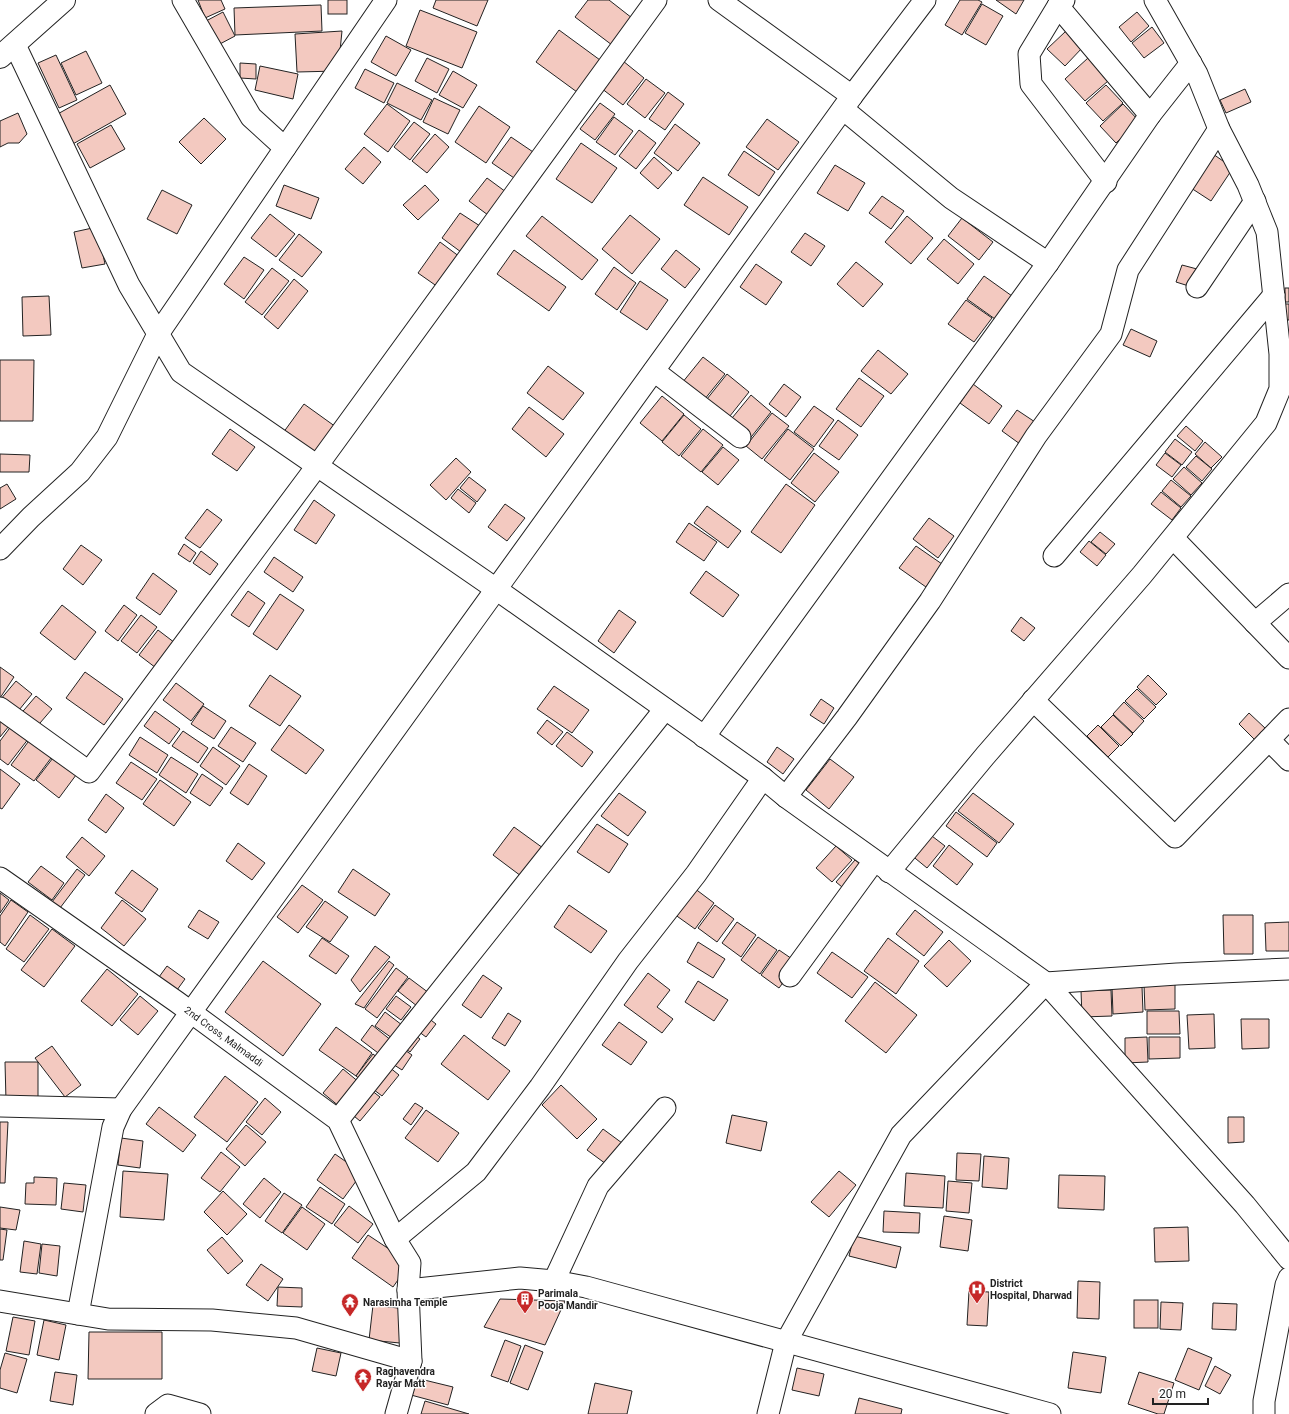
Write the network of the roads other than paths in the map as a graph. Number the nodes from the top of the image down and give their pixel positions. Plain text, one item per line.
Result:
1 (64, 0) edge
2 (183, 0) edge
3 (386, 0) edge
4 (656, 0) edge
5 (719, 0) edge
6 (925, 0) edge
7 (1154, 0) edge
8 (1061, 3) edge
9 (8, 51) edge
10 (1191, 63) junction
11 (847, 103) junction
12 (1150, 116) junction
13 (1219, 129) junction
14 (285, 148) junction
15 (1106, 182) junction
16 (1255, 201) junction
17 (1048, 263) junction
18 (1197, 287) dead end
19 (1274, 295) junction
20 (158, 334) junction
21 (654, 371) junction
22 (740, 437) dead end
23 (317, 466) junction
24 (1172, 538) junction
25 (0, 549) edge
26 (1054, 556) dead end
27 (496, 589) junction
28 (1289, 594) edge
29 (1255, 623) junction
30 (1289, 658) edge
31 (1033, 700) junction
32 (0, 708) edge
33 (665, 709) junction
34 (1289, 719) edge
35 (704, 737) junction
36 (1269, 740) junction
37 (1289, 760) edge
38 (763, 778) junction
39 (786, 797) junction
40 (882, 866) junction
41 (0, 878) edge
42 (1289, 969) edge
43 (790, 976) dead end
44 (1046, 983) junction
45 (192, 1013) junction
46 (0, 1106) edge
47 (665, 1108) dead end
48 (121, 1109) junction
49 (338, 1120) junction
50 (395, 1239) junction
51 (1289, 1259) edge
52 (1289, 1278) edge
53 (554, 1281) junction
54 (408, 1290) junction
55 (0, 1301) edge
56 (78, 1314) junction
57 (786, 1342) junction
58 (411, 1361) junction
59 (156, 1414) edge
60 (200, 1414) edge
61 (396, 1414) edge
62 (768, 1414) edge
63 (1050, 1414) edge
64 (1264, 1414) edge

1 - 9 main road
2 - 14 street
3 - 14 street
4 - 23 street
5 - 11 street
6 - 11 street
7 - 10 street
8 - 12 street
8 - 15 street
9 - 20 street
10 - 12 street
10 - 13 street
11 - 17 street
11 - 21 street
12 - 15 street
13 - 16 street
13 - 39 street
14 - 20 street
15 - 17 street
16 - 18 street
16 - 19 street
17 - 35 street
19 - 24 street
19 - 26 street
20 - 23 street
20 - 25 street
21 - 22 street
21 - 27 street
23 - 27 street
23 - 32 street
24 - 29 street
24 - 31 street
27 - 33 street
27 - 45 street
28 - 29 street
29 - 30 street
31 - 36 street
31 - 40 street
33 - 35 street
33 - 49 street
34 - 36 street
35 - 38 street
36 - 37 street
38 - 39 street
38 - 50 street
39 - 40 street
40 - 43 street
40 - 44 street
41 - 45 street, 2nd Cross, Malmaddi
42 - 44 street
44 - 51 street
44 - 57 street
45 - 48 street
45 - 49 street, 2nd Cross, Malmaddi
46 - 48 street
47 - 53 street
48 - 56 street
49 - 50 street, 2nd Cross, Malmaddi
50 - 54 street, 2nd Cross, Malmaddi
52 - 64 street
53 - 54 street
53 - 57 street
54 - 58 street, 2nd Cross, Malmaddi
55 - 56 street
56 - 58 street
57 - 62 street
57 - 63 street
58 - 61 street, 2nd Cross, Malmaddi
59 - 60 street

